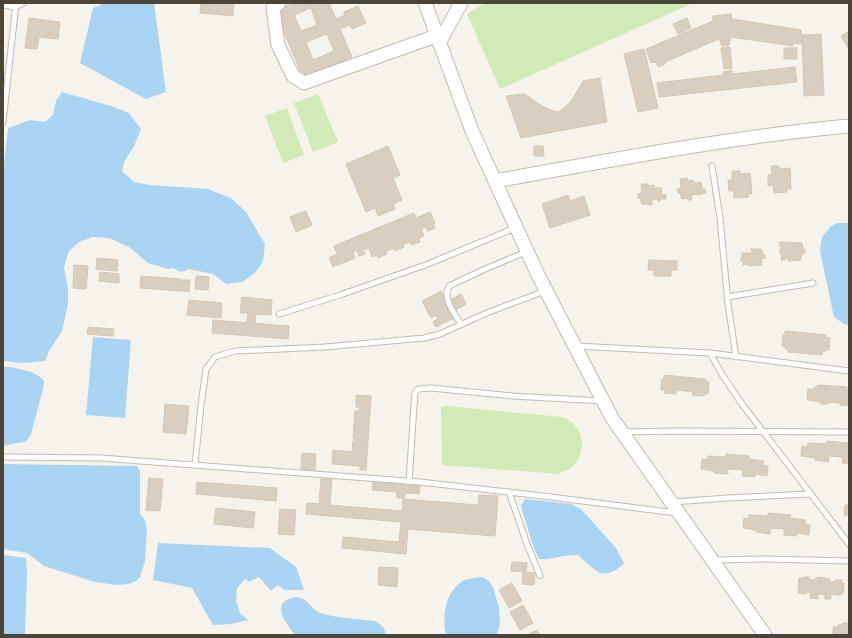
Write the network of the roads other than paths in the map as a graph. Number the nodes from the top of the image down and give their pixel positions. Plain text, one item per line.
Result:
1 (24, 3) edge
2 (279, 3) edge
3 (425, 3) edge
4 (461, 3) edge
5 (3, 5) edge
6 (16, 5) edge
7 (438, 39) junction
8 (3, 122) edge
9 (849, 126) edge
10 (712, 166) dead end
11 (495, 181) junction
12 (516, 228) junction
13 (527, 252) junction
14 (813, 283) dead end
15 (546, 290) junction
16 (728, 298) junction
17 (279, 314) dead end
18 (461, 324) junction
19 (575, 346) junction
20 (710, 353) junction
21 (736, 357) junction
22 (849, 371) edge
23 (604, 401) junction
24 (623, 432) junction
25 (764, 432) junction
26 (849, 432) edge
27 (3, 456) edge
28 (195, 465) junction
29 (409, 482) junction
30 (509, 492) junction
31 (812, 494) junction
32 (675, 508) junction
33 (849, 544) edge
34 (712, 560) junction
35 (849, 562) edge
36 (540, 576) dead end
37 (765, 635) edge

1 - 6 lane
2 - 7 street
3 - 7 street
4 - 7 street
5 - 6 lane
6 - 8 lane
7 - 11 street
9 - 11 street
10 - 16 lane
11 - 12 street
12 - 13 street
12 - 17 lane
13 - 15 street
13 - 18 lane
14 - 16 lane
15 - 18 lane
15 - 19 street
16 - 21 lane
18 - 28 lane
19 - 20 lane
19 - 23 street
20 - 21 lane
20 - 25 lane
21 - 22 lane
23 - 24 street
23 - 29 lane
24 - 25 lane
24 - 32 street
25 - 26 lane
25 - 31 lane
27 - 28 lane
28 - 29 lane
29 - 30 lane
30 - 32 lane
30 - 36 lane
31 - 32 lane
31 - 33 lane
32 - 34 street
34 - 35 lane
34 - 37 street

